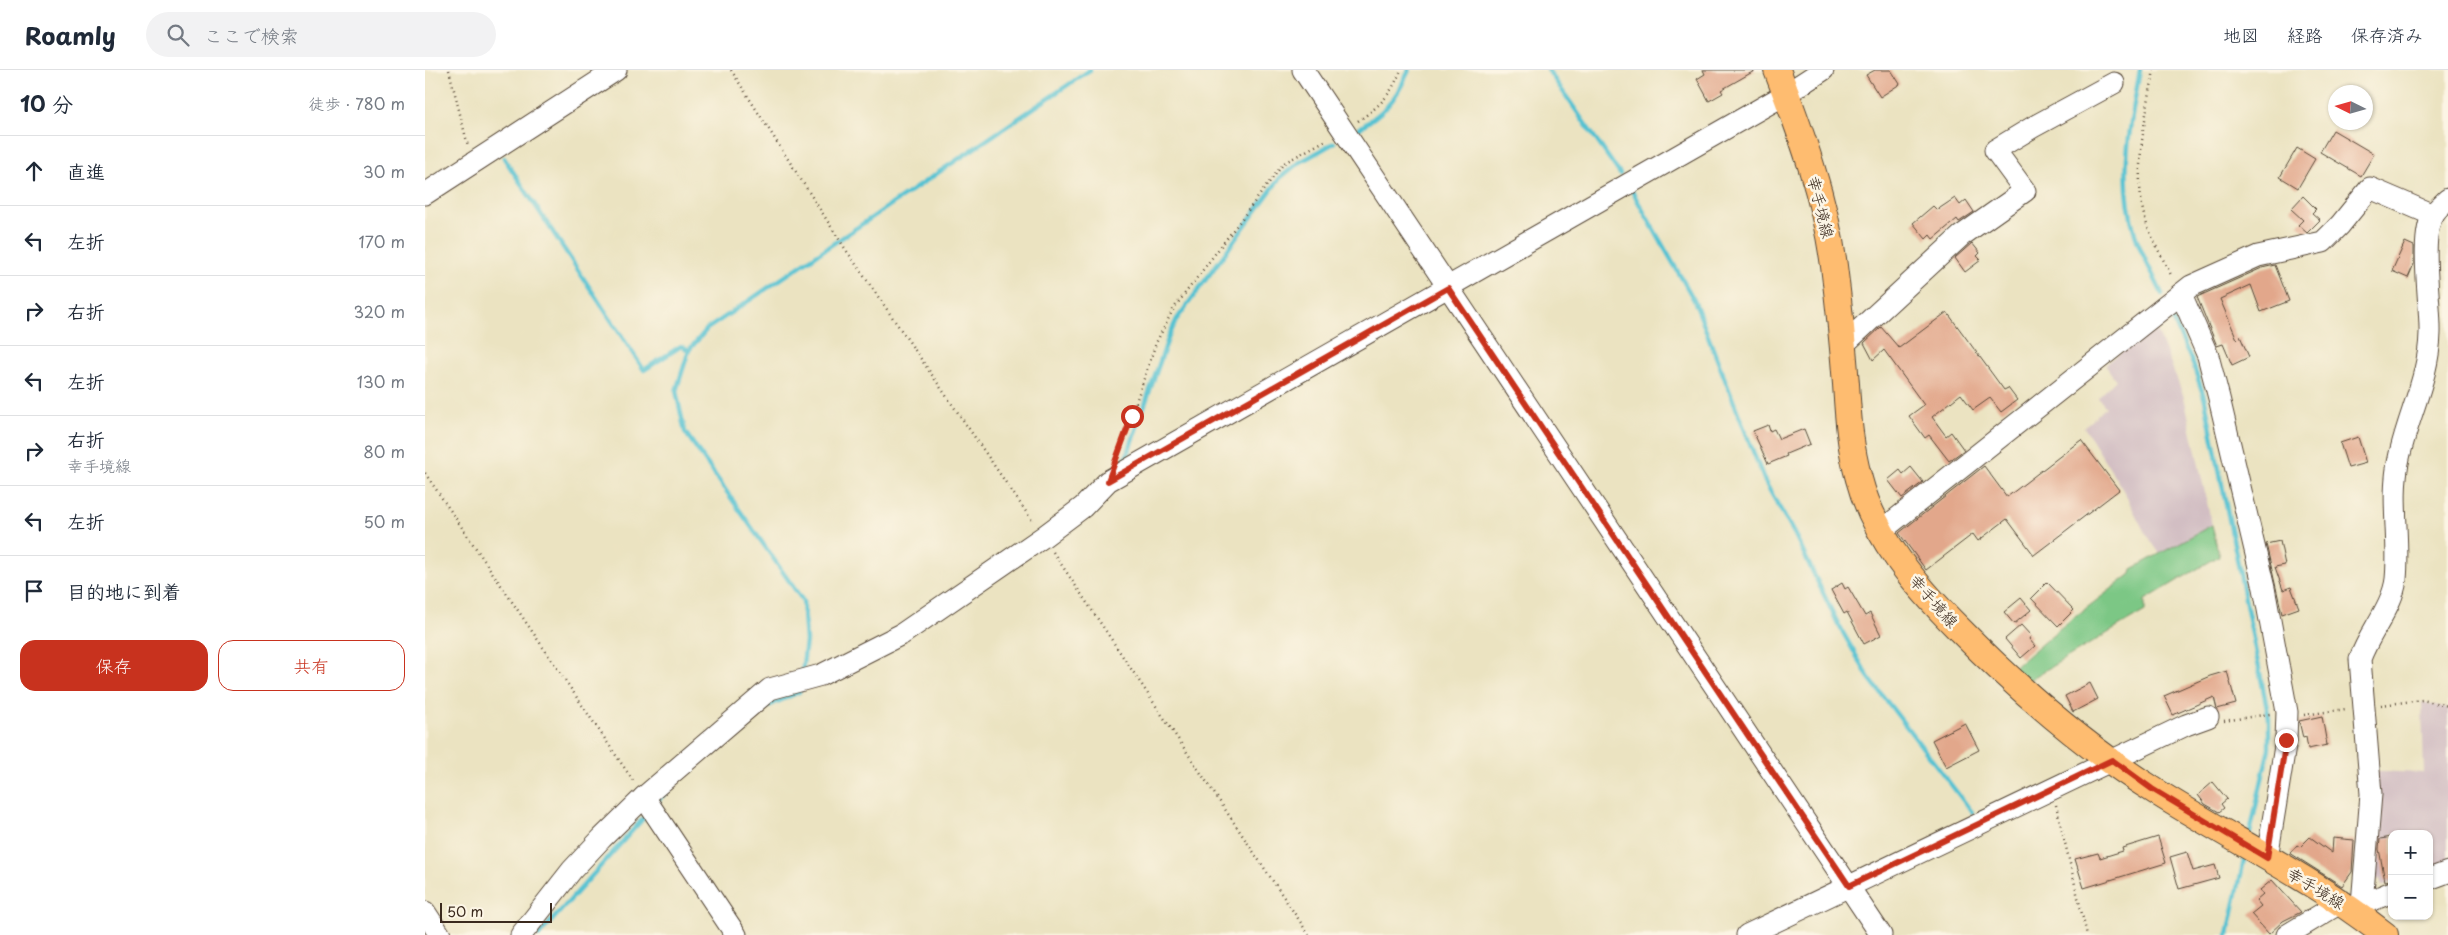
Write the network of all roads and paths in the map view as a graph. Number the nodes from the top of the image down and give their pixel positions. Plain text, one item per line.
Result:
1 (449, 70) edge
2 (617, 70) edge
3 (731, 70) edge
4 (1303, 70) edge
5 (1401, 70) edge
6 (1823, 70) edge
7 (2154, 70) edge
8 (1782, 82) edge
9 (2114, 84) dead end
10 (1343, 132) junction
11 (471, 164) junction
12 (425, 194) edge
13 (2448, 198) edge
14 (2433, 216) junction
15 (1448, 288) junction
16 (2181, 294) junction
17 (1843, 346) junction
18 (425, 473) edge
19 (1108, 481) junction
20 (1881, 531) junction
21 (1043, 537) junction
22 (2208, 717) dead end
23 (2112, 760) junction
24 (2052, 789) junction
25 (648, 804) junction
26 (2267, 858) junction
27 (2448, 872) edge
28 (2433, 878) edge
29 (1849, 886) junction
30 (2388, 893) edge
31 (2351, 905) junction
32 (425, 912) edge
33 (440, 935) edge
34 (521, 935) edge
35 (736, 935) edge
36 (1309, 935) edge
37 (1747, 935) edge
38 (1881, 935) edge
39 (2087, 935) edge
40 (2287, 935) edge
41 (2385, 935) edge

1 - 11 path
2 - 11 street
3 - 21 path
4 - 10 street
5 - 10 path
6 - 8 street
7 - 16 path
8 - 15 street
8 - 17 main road, 幸手境線
9 - 17 street
10 - 15 street
10 - 19 path
11 - 12 street
13 - 14 street
14 - 16 street
14 - 31 street
15 - 19 street
15 - 29 street
16 - 20 street
16 - 26 street
17 - 20 main road, 幸手境線
18 - 25 path
19 - 21 street
20 - 23 main road, 幸手境線
21 - 25 street
21 - 36 path
22 - 23 street
23 - 24 street
23 - 26 main road, 幸手境線
24 - 29 street
24 - 39 path
25 - 34 street
25 - 35 street
26 - 31 main road, 幸手境線
27 - 28 street
29 - 37 street
29 - 38 street
30 - 31 street
31 - 40 street
31 - 41 main road, 幸手境線
32 - 33 street

